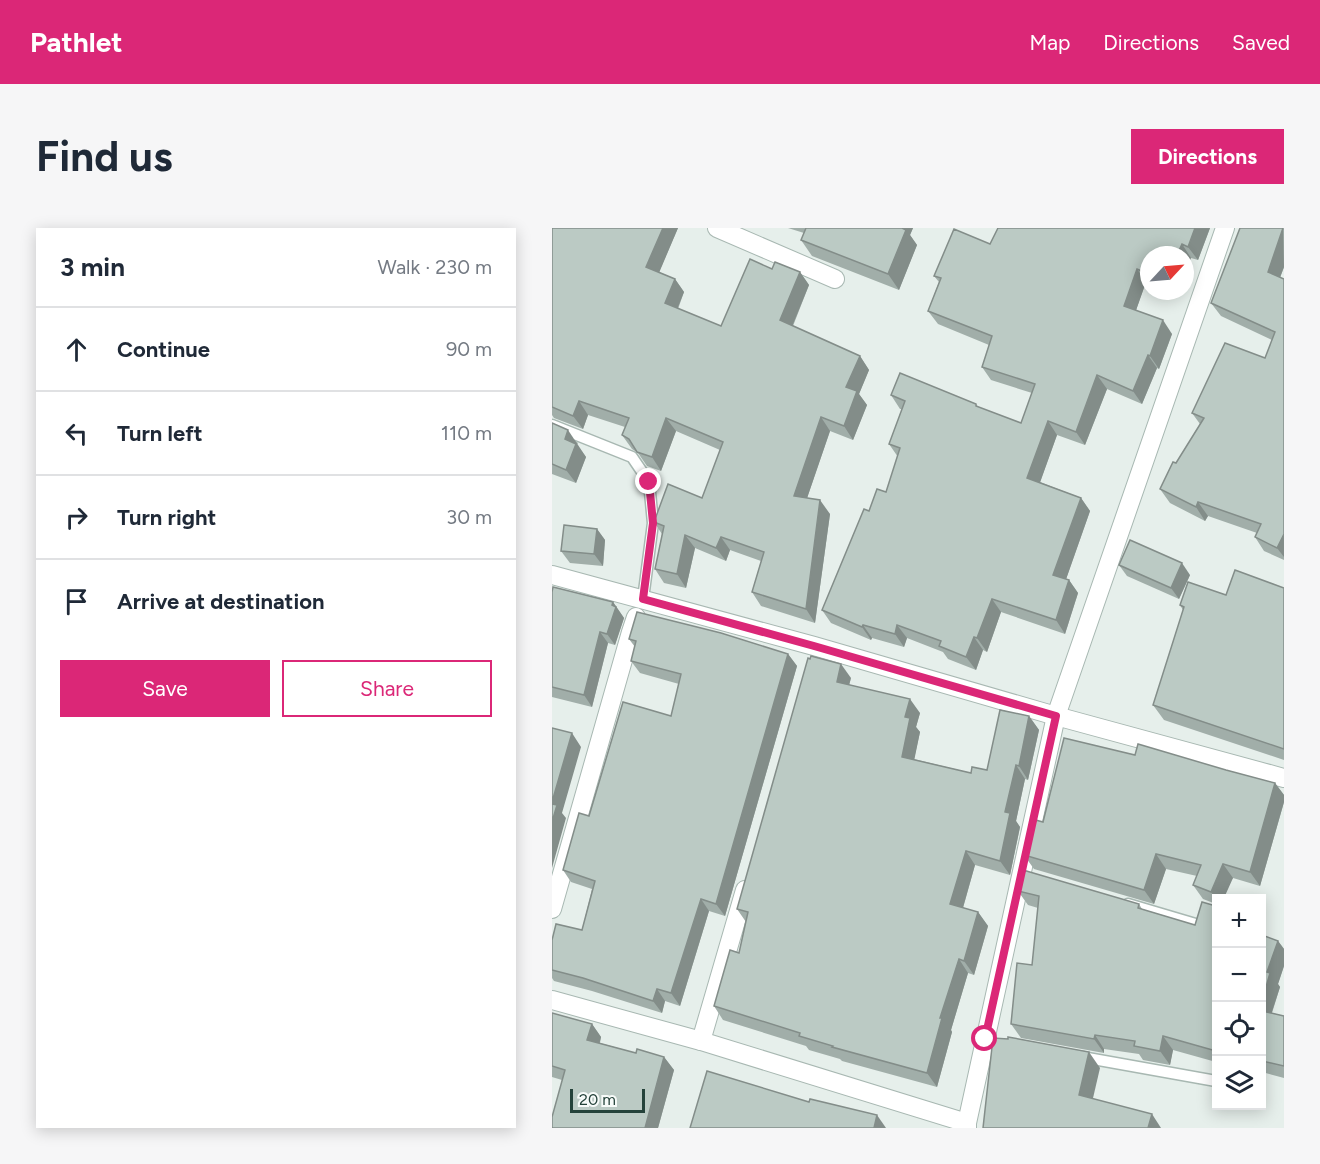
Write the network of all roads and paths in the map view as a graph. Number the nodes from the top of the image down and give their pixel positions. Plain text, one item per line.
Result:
1 (717, 228) edge
2 (1225, 228) edge
3 (835, 279) dead end
4 (552, 424) edge
5 (552, 575) edge
6 (643, 599) junction
7 (1056, 716) junction
8 (1284, 778) edge
9 (750, 872) edge
10 (1121, 902) edge
11 (552, 909) edge
12 (1199, 925) edge
13 (552, 1000) edge
14 (702, 1041) junction
15 (1066, 1054) edge
16 (1212, 1080) edge
17 (967, 1126) edge

1 - 3 street
2 - 7 street
4 - 6 lane
5 - 6 street
6 - 7 street
6 - 11 street
7 - 8 street
7 - 17 street
9 - 14 street
10 - 12 lane
13 - 14 street
14 - 17 street
15 - 16 lane

